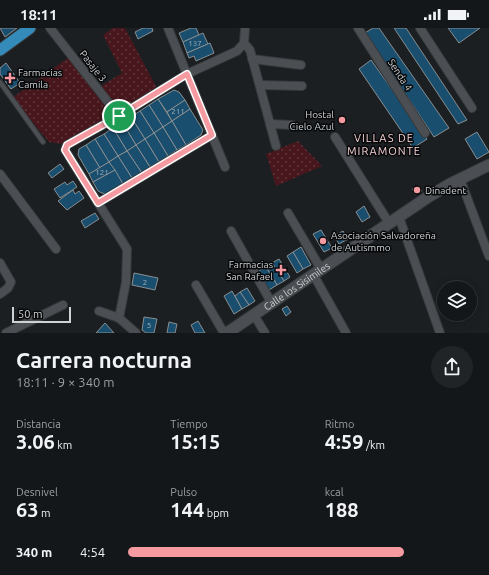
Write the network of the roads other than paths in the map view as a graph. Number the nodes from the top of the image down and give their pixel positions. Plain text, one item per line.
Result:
1 (30, 28) edge
2 (50, 28) edge
3 (168, 28) edge
4 (245, 28) edge
5 (358, 28) edge
6 (420, 28) edge
7 (244, 43) junction
8 (0, 50) edge
9 (252, 59) junction
10 (300, 65) dead end
11 (187, 74) junction
12 (0, 82) edge
13 (260, 85) junction
14 (302, 86) dead end
15 (472, 108) dead end
16 (119, 116) junction
17 (270, 124) junction
18 (292, 125) dead end
19 (425, 133) dead end
20 (212, 135) junction
21 (335, 137) dead end
22 (43, 142) dead end
23 (276, 146) dead end
24 (489, 165) edge
25 (225, 167) dead end
26 (0, 174) edge
27 (460, 178) junction
28 (98, 203) junction
29 (288, 213) dead end
30 (399, 217) junction
31 (389, 223) junction
32 (231, 231) dead end
33 (56, 249) dead end
34 (489, 256) edge
35 (0, 263) edge
36 (317, 271) junction
37 (196, 284) dead end
38 (0, 294) edge
39 (271, 302) junction
40 (63, 305) dead end
41 (99, 311) dead end
42 (254, 315) junction
43 (119, 318) junction
44 (6, 333) edge
45 (136, 333) edge
46 (226, 333) edge
47 (265, 333) edge
48 (346, 333) edge
49 (440, 333) edge

1 - 8 main road
2 - 16 street, Pasaje 3
3 - 11 street
4 - 7 street
5 - 19 street, Senda 4
6 - 15 street
7 - 9 street
7 - 11 street
9 - 10 street
9 - 13 street
11 - 16 street
11 - 20 street
12 - 22 lane
13 - 14 street
13 - 17 street
16 - 28 street
17 - 18 street
17 - 23 street
20 - 25 street
20 - 28 street
21 - 31 street
24 - 27 main road, Calle los Sisimiles
26 - 33 street
27 - 30 main road, Calle los Sisimiles
27 - 34 street
28 - 43 street
29 - 36 street
30 - 31 main road, Calle los Sisimiles
30 - 49 street
31 - 36 main road, Calle los Sisimiles
32 - 39 street
35 - 38 street
36 - 39 main road, Calle los Sisimiles
36 - 48 street
37 - 46 street
39 - 42 main road, Calle los Sisimiles
40 - 44 street
41 - 43 street
42 - 46 main road, Calle los Sisimiles
42 - 47 street
43 - 45 street

